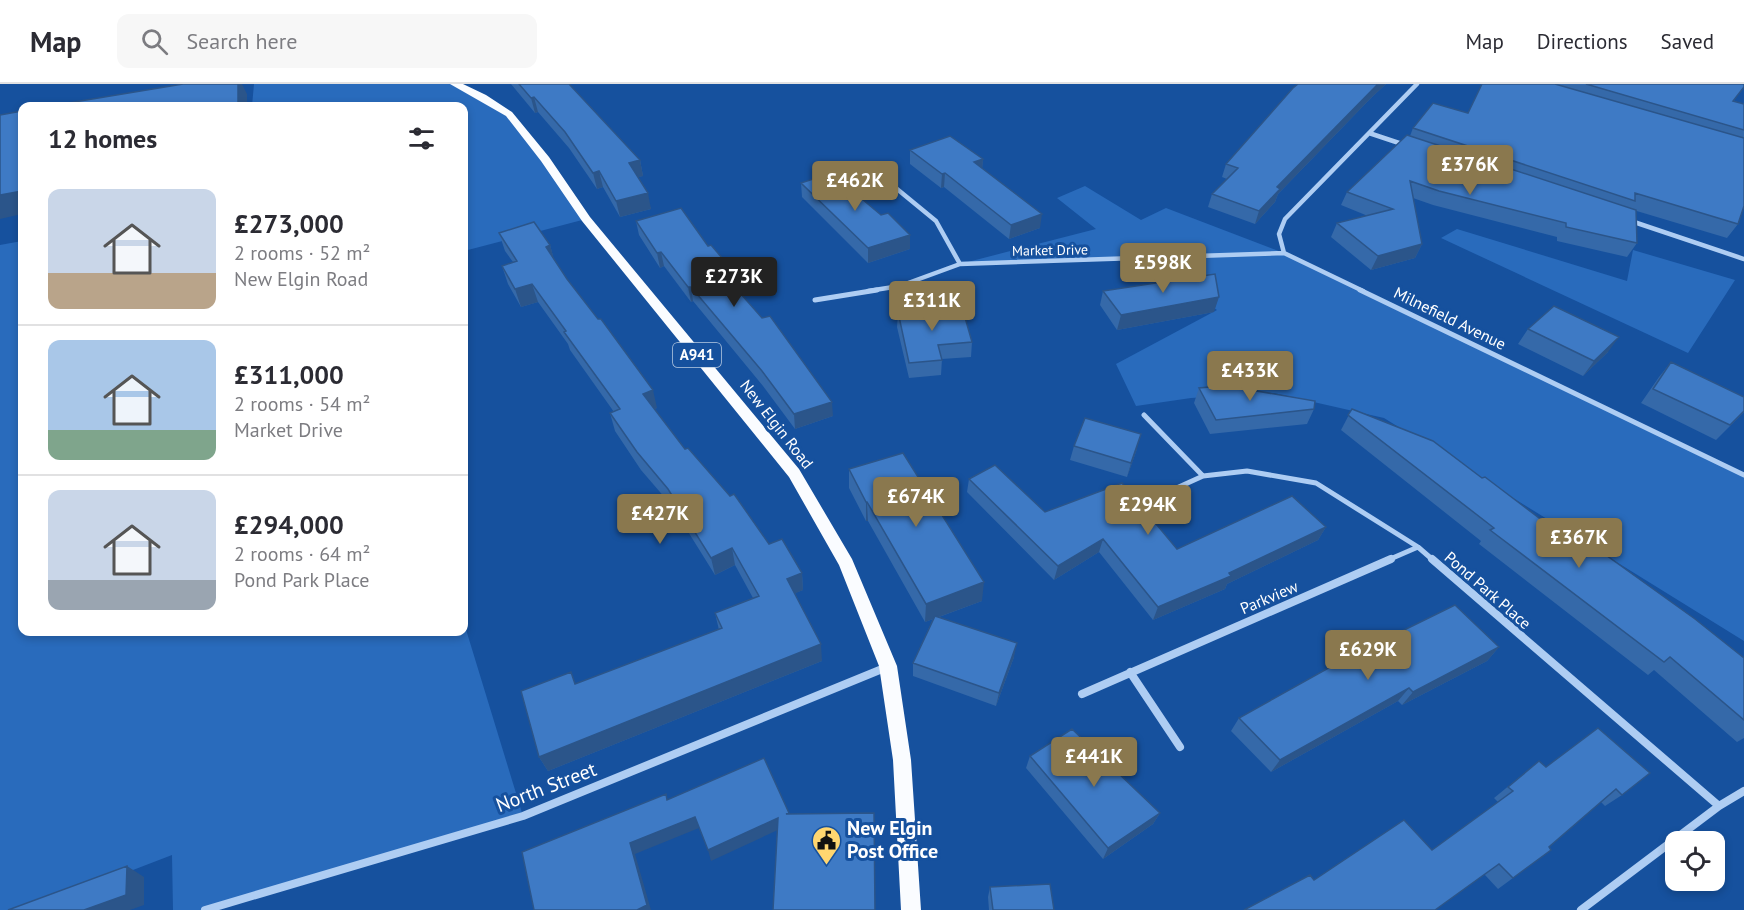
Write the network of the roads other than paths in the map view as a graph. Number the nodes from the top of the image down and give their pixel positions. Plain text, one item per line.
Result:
1 (455, 84) edge
2 (1417, 84) edge
3 (1369, 133) junction
4 (1414, 148) edge
5 (869, 166) dead end
6 (1619, 217) edge
7 (1284, 253) junction
8 (1744, 259) edge
9 (960, 264) junction
10 (815, 300) dead end
11 (1144, 415) dead end
12 (1744, 475) edge
13 (1203, 476) junction
14 (1159, 496) dead end
15 (1418, 547) junction
16 (888, 666) junction
17 (1130, 672) junction
18 (1082, 694) dead end
19 (1180, 747) dead end
20 (1744, 791) edge
21 (1719, 806) junction
22 (911, 909) edge
23 (205, 910) edge
24 (1581, 910) edge

1 - 16 main road, New Elgin Road / A941
2 - 3 street
3 - 4 street
3 - 7 street
5 - 9 street
6 - 8 street
7 - 9 street, Market Drive
7 - 12 street, Milnefield Avenue
9 - 10 street, Market Drive
11 - 13 street
13 - 14 street, Pond Park Place
13 - 15 street, Pond Park Place
15 - 17 street, Parkview
15 - 21 street, Pond Park Place
16 - 22 main road, New Elgin Road / A941
16 - 23 street, North Street
17 - 18 street, Parkview
17 - 19 street
20 - 21 street
21 - 24 street

